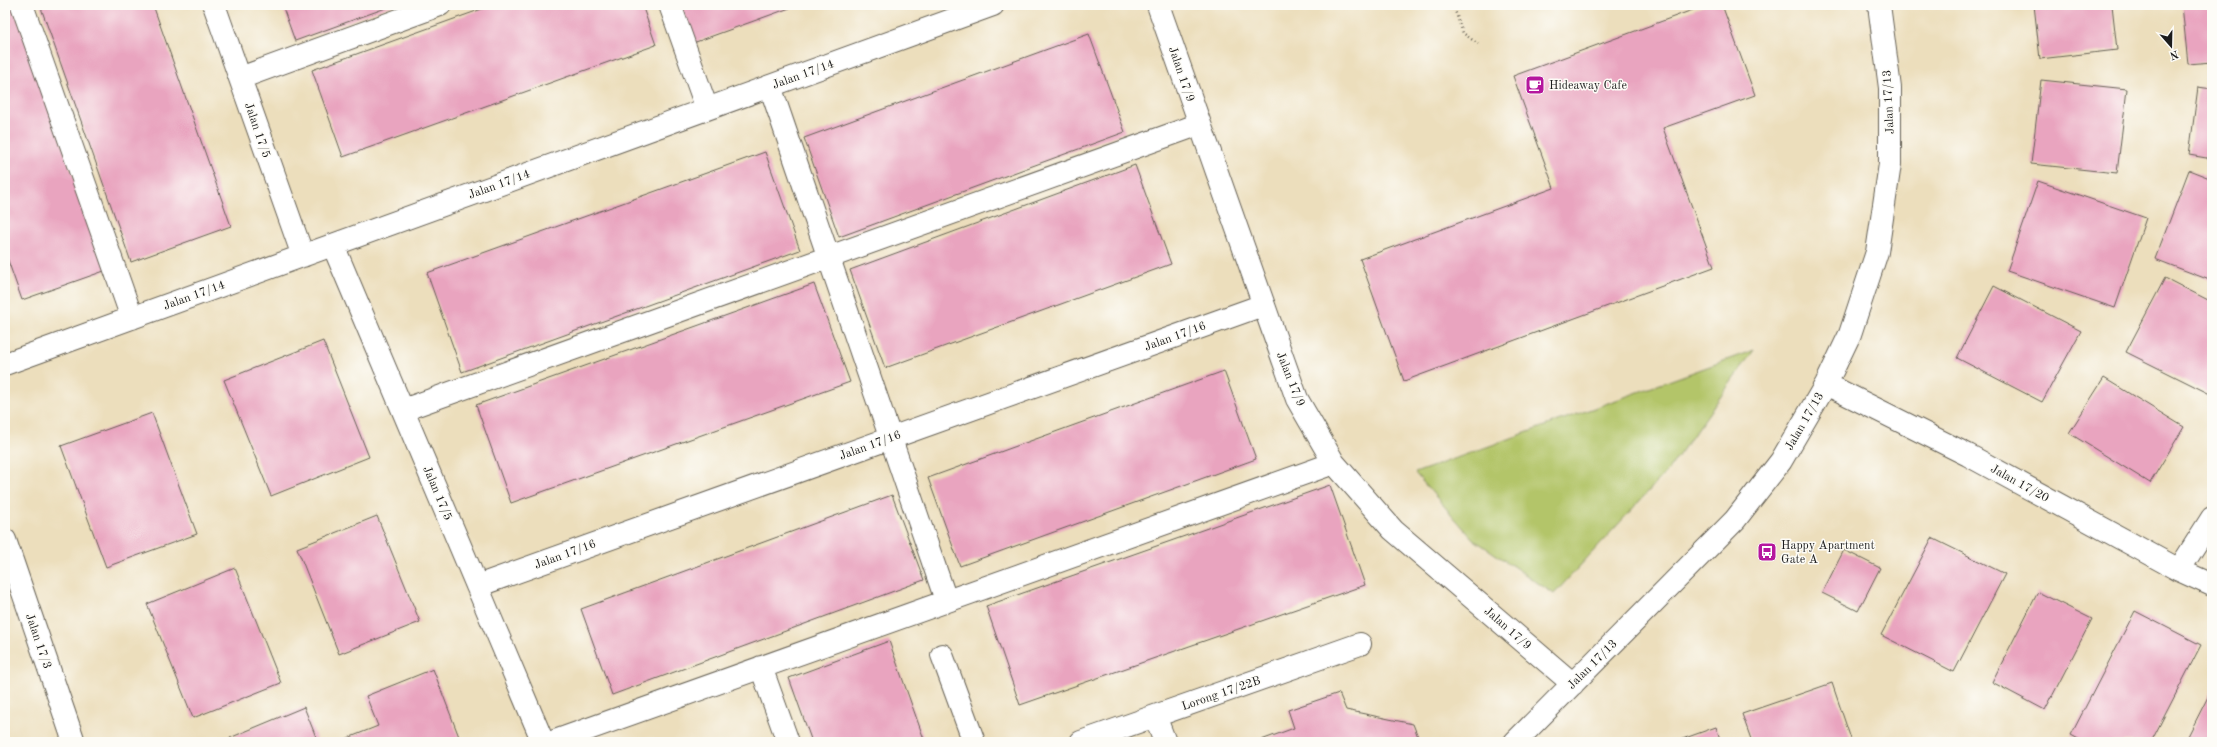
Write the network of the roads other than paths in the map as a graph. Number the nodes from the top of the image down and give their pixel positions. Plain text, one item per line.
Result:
1 (22, 5) edge
2 (214, 5) edge
3 (440, 5) edge
4 (670, 5) edge
5 (993, 5) edge
6 (1158, 5) edge
7 (1879, 5) edge
8 (240, 78) junction
9 (770, 86) junction
10 (707, 108) junction
11 (1200, 124) junction
12 (333, 245) junction
13 (303, 256) junction
14 (828, 257) junction
15 (1263, 305) junction
16 (132, 318) junction
17 (5, 364) edge
18 (1826, 384) junction
19 (403, 410) junction
20 (890, 438) junction
21 (1334, 463) junction
22 (2212, 518) edge
23 (5, 540) edge
24 (2179, 570) junction
25 (2212, 585) edge
26 (477, 586) junction
27 (946, 600) junction
28 (1360, 644) dead end
29 (942, 655) dead end
30 (761, 667) junction
31 (1573, 684) junction
32 (1155, 716) junction
33 (74, 742) edge
34 (543, 742) edge
35 (552, 742) edge
36 (788, 742) edge
37 (974, 742) edge
38 (1081, 742) edge
39 (1165, 742) edge
40 (1515, 742) edge

1 - 16 street
2 - 8 street, Jalan 17/5
3 - 8 street
4 - 10 street
5 - 9 street, Jalan 17/14
6 - 11 street, Jalan 17/9
7 - 18 street, Jalan 17/13
8 - 13 street, Jalan 17/5
9 - 10 street, Jalan 17/14
9 - 14 street
10 - 12 street, Jalan 17/14
11 - 14 street
11 - 15 street, Jalan 17/9
12 - 13 street, Jalan 17/14
12 - 19 street, Jalan 17/5
13 - 16 street, Jalan 17/14
14 - 19 street
14 - 20 street
15 - 20 street, Jalan 17/16
15 - 21 street, Jalan 17/9
16 - 17 street, Jalan 17/14
18 - 24 street, Jalan 17/20
18 - 31 street, Jalan 17/13
19 - 26 street, Jalan 17/5
20 - 26 street, Jalan 17/16
20 - 27 street
21 - 27 street
21 - 31 street, Jalan 17/9
22 - 24 street
23 - 33 street, Jalan 17/3
24 - 25 street, Jalan 17/20
26 - 34 street, Jalan 17/5
27 - 30 street
28 - 32 street, Lorong 17/22B
29 - 37 street
30 - 35 street
30 - 36 street
31 - 40 street, Jalan 17/13
32 - 38 street, Lorong 17/22B
32 - 39 street

